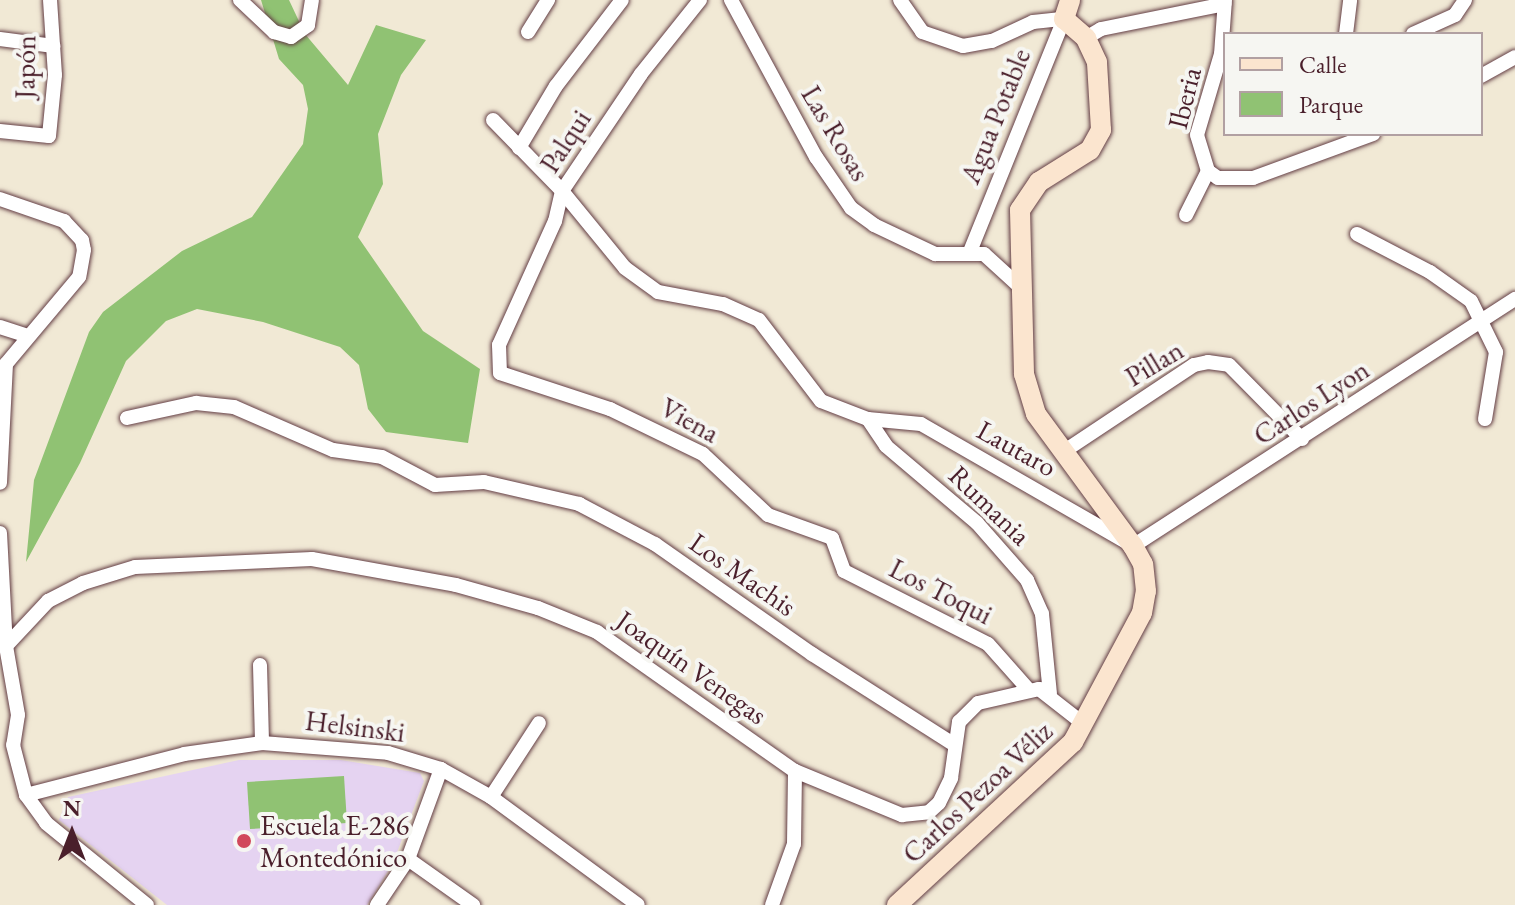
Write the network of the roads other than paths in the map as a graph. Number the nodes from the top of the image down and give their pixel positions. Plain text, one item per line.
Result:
1 (50, 0) edge
2 (240, 0) edge
3 (312, 0) edge
4 (548, 0) edge
5 (622, 0) edge
6 (700, 0) edge
7 (731, 0) edge
8 (900, 0) edge
9 (1350, 0) edge
10 (1465, 0) edge
11 (1225, 2) edge
12 (1067, 10) edge
13 (528, 32) dead end
14 (1346, 32) edge
15 (1417, 32) edge
16 (1086, 38) junction
17 (0, 39) edge
18 (54, 46) junction
19 (1515, 57) edge
20 (1483, 75) edge
21 (493, 120) dead end
22 (0, 131) edge
23 (1368, 136) edge
24 (519, 148) junction
25 (1208, 171) junction
26 (562, 191) junction
27 (0, 199) edge
28 (1186, 215) dead end
29 (1357, 234) dead end
30 (970, 252) junction
31 (1018, 285) junction
32 (1515, 299) edge
33 (1484, 321) junction
34 (0, 327) edge
35 (28, 336) junction
36 (500, 373) joint
37 (1, 418) edge
38 (127, 418) dead end
39 (868, 419) junction
40 (1485, 419) dead end
41 (1302, 439) junction
42 (1063, 452) junction
43 (0, 483) edge
44 (0, 533) edge
45 (837, 542) joint
46 (1133, 546) junction
47 (2, 622) edge
48 (6, 646) junction
49 (260, 665) dead end
50 (1028, 689) junction
51 (1050, 694) junction
52 (539, 723) dead end
53 (1085, 725) junction
54 (262, 743) junction
55 (955, 745) junction
56 (441, 769) junction
57 (795, 771) junction
58 (26, 795) junction
59 (491, 797) junction
60 (408, 859) junction
61 (147, 905) edge
62 (377, 905) edge
63 (473, 905) edge
64 (638, 905) edge
65 (772, 905) edge
66 (897, 905) edge

1 - 18 street, Japón
2 - 3 street
4 - 13 street
5 - 24 street
6 - 26 street, Palqui
7 - 30 street, Las Rosas
8 - 12 street
9 - 14 street
10 - 15 street
11 - 16 street
11 - 25 street, Iberia
12 - 16 main road
12 - 30 street, Agua Potable
16 - 31 main road, Carlos Pezoa Véliz
17 - 18 street
18 - 22 street, Japón
19 - 20 street
21 - 24 street
23 - 25 street, Iberia
24 - 26 street
25 - 28 street
26 - 36 street, Palqui
26 - 39 street, Lautaro
27 - 35 street
29 - 33 street
30 - 31 street, Las Rosas
31 - 42 main road, Carlos Pezoa Véliz
32 - 33 street, Carlos Lyon
33 - 40 street
33 - 41 street, Carlos Lyon
34 - 35 street
35 - 37 street
36 - 45 street, Viena
37 - 43 street
38 - 55 street, Los Machis
39 - 46 street, Lautaro
39 - 51 street, Rumania
41 - 42 street, Pillan
41 - 46 street, Carlos Lyon
42 - 46 main road, Carlos Pezoa Véliz
44 - 47 street
45 - 50 street, Los Toqui
46 - 53 main road, Carlos Pezoa Véliz
47 - 48 street
48 - 57 street, Joaquín Venegas
48 - 58 street
49 - 54 street
50 - 51 street
50 - 55 street, Joaquín Venegas
51 - 53 street
52 - 59 street
53 - 66 main road, Carlos Pezoa Véliz
54 - 56 street, Helsinski
54 - 58 street, Helsinski
55 - 57 street, Joaquín Venegas
56 - 59 street, Helsinski
56 - 60 street
57 - 65 street
58 - 61 street
59 - 64 street, Helsinski
60 - 62 street
60 - 63 street

